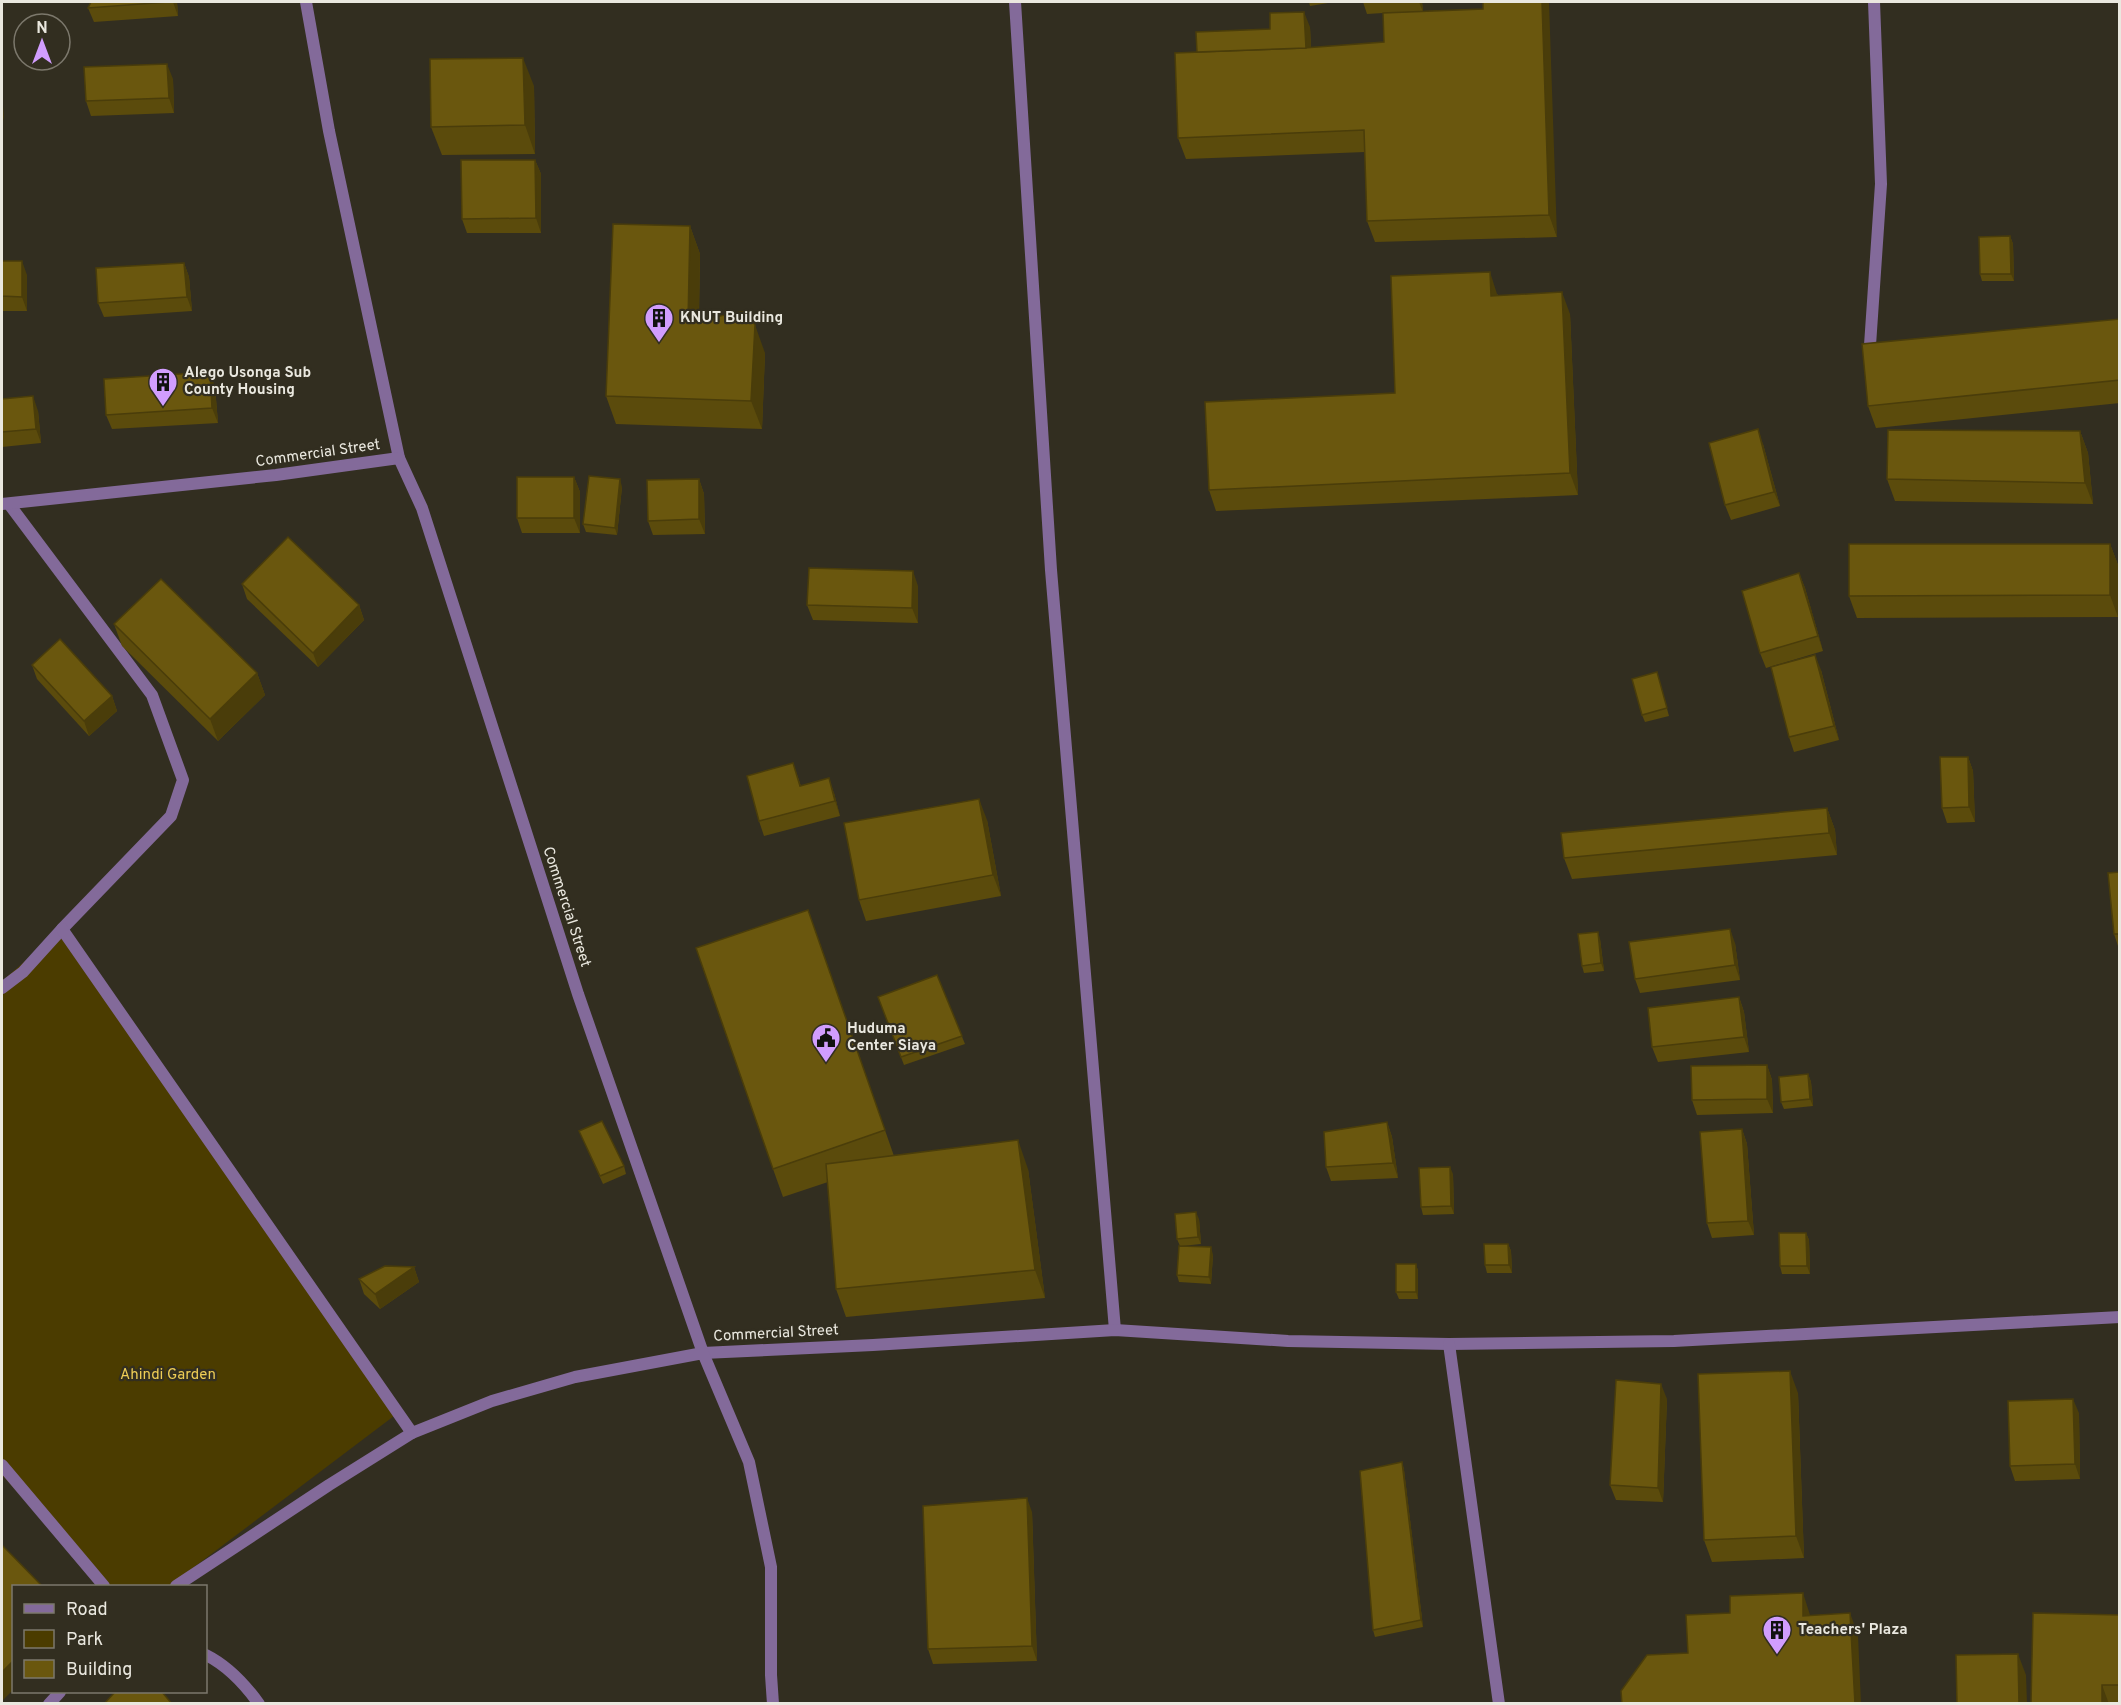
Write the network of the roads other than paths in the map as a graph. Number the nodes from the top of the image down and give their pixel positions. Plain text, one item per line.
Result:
1 (306, 2) edge
2 (1015, 2) edge
3 (1874, 2) edge
4 (1868, 368) edge
5 (399, 458) junction
6 (5, 504) edge
7 (62, 929) junction
8 (2, 988) edge
9 (2120, 1317) edge
10 (1115, 1330) junction
11 (1449, 1344) junction
12 (703, 1353) junction
13 (412, 1433) junction
14 (2, 1465) edge
15 (102, 1585) edge
16 (179, 1585) edge
17 (207, 1656) edge
18 (259, 1704) edge
19 (773, 1704) edge
20 (1498, 1704) edge

1 - 5 street
2 - 10 street
3 - 4 street
5 - 6 street, Commercial Street
5 - 12 street, Commercial Street
6 - 7 street
7 - 8 street
7 - 13 street
9 - 11 street, Commercial Street
10 - 11 street, Commercial Street
10 - 12 street, Commercial Street
11 - 20 street
12 - 13 street
12 - 19 street
13 - 16 street
14 - 15 street
17 - 18 street

